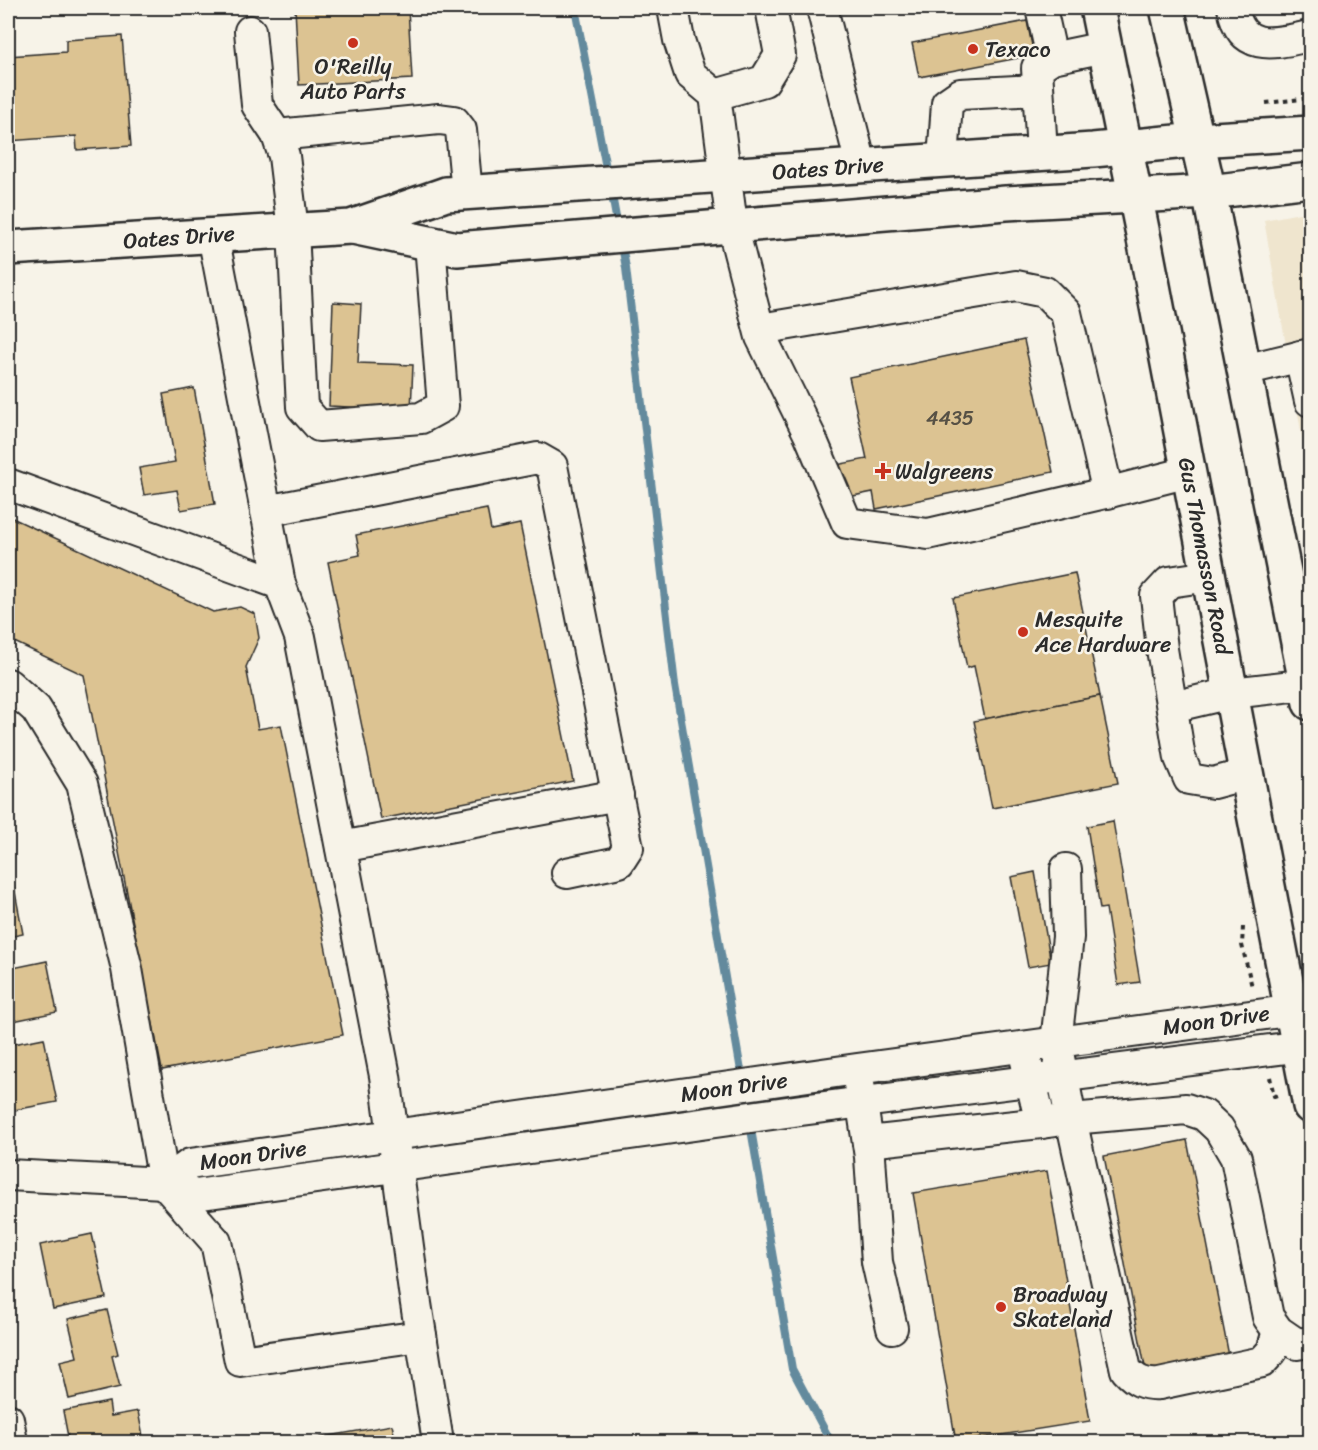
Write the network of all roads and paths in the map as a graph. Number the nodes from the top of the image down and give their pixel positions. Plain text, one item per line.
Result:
1 (673, 8) edge
2 (771, 8) edge
3 (822, 8) edge
4 (1041, 8) edge
5 (1097, 8) edge
6 (1167, 8) edge
7 (1233, 8) edge
8 (250, 31) dead end
9 (1311, 36) edge
10 (1105, 47) junction
11 (1052, 58) junction
12 (1037, 90) junction
13 (715, 95) junction
14 (1311, 133) edge
15 (277, 135) junction
16 (1197, 140) junction
17 (1125, 148) junction
18 (1042, 153) junction
19 (943, 160) junction
20 (861, 165) junction
21 (725, 175) junction
22 (1311, 180) edge
23 (1209, 192) junction
24 (467, 193) junction
25 (1135, 196) junction
26 (732, 225) junction
27 (351, 226) junction
28 (293, 230) junction
29 (213, 235) junction
30 (430, 243) junction
31 (8, 248) edge
32 (760, 329) junction
33 (1305, 355) edge
34 (1245, 370) junction
35 (1311, 400) edge
36 (1189, 472) junction
37 (8, 484) edge
38 (1108, 493) junction
39 (266, 512) junction
40 (1209, 576) junction
41 (280, 584) junction
42 (8, 684) edge
43 (1309, 690) edge
44 (1231, 693) junction
45 (1172, 706) junction
46 (1247, 774) junction
47 (618, 795) junction
48 (341, 847) junction
49 (1066, 869) dead end
50 (567, 873) dead end
51 (1301, 1009) edge
52 (1056, 1042) junction
53 (1305, 1046) edge
54 (1022, 1047) junction
55 (857, 1069) junction
56 (1062, 1076) junction
57 (1031, 1080) junction
58 (862, 1102) junction
59 (1311, 1106) edge
60 (1071, 1119) junction
61 (1041, 1123) junction
62 (393, 1135) junction
63 (868, 1142) junction
64 (397, 1167) junction
65 (8, 1175) edge
66 (164, 1183) junction
67 (892, 1328) dead end
68 (1278, 1330) junction
69 (421, 1336) junction
70 (1311, 1342) edge
71 (8, 1419) edge
72 (12, 1443) edge
73 (438, 1443) edge

1 - 13 street
2 - 13 street
3 - 20 street
4 - 11 street
5 - 10 main road, Gus Thomasson Road
6 - 16 main road
7 - 9 street
8 - 15 street
10 - 11 street
10 - 17 main road, Gus Thomasson Road
11 - 12 street
12 - 18 street
12 - 19 street
13 - 21 street
14 - 16 main road, Oates Drive
15 - 24 street
15 - 28 street
16 - 17 main road, Oates Drive
16 - 23 main road
17 - 18 main road, Oates Drive
17 - 25 main road, Gus Thomasson Road
18 - 19 main road, Oates Drive
19 - 20 main road, Oates Drive
20 - 21 main road, Oates Drive
21 - 24 main road, Oates Drive
21 - 26 street
22 - 23 main road, Oates Drive
23 - 25 main road, Oates Drive
23 - 34 main road
24 - 27 main road, Oates Drive
25 - 26 main road, Oates Drive
25 - 36 main road, Gus Thomasson Road
26 - 30 main road, Oates Drive
26 - 32 street
27 - 28 main road, Oates Drive
27 - 30 main road, Oates Drive
28 - 29 main road, Oates Drive
28 - 30 street
29 - 31 main road, Oates Drive
29 - 39 street
32 - 38 street
32 - 38 street
33 - 34 street
33 - 35 street
34 - 43 main road
36 - 38 street
36 - 40 main road, Gus Thomasson Road
37 - 41 street
39 - 41 street
39 - 47 street
40 - 44 main road, Gus Thomasson Road
40 - 45 street
41 - 48 street
42 - 66 street
43 - 44 street
44 - 45 street
44 - 46 main road, Gus Thomasson Road
45 - 46 street
46 - 51 main road, Gus Thomasson Road
47 - 48 street
47 - 50 street
48 - 62 street
49 - 52 street
51 - 52 street, Moon Drive
51 - 53 main road, Gus Thomasson Road
52 - 54 street, Moon Drive
52 - 56 street
53 - 56 street, Moon Drive
53 - 59 main road, Gus Thomasson Road
54 - 55 street, Moon Drive
54 - 57 street
55 - 58 street
55 - 62 street, Moon Drive
56 - 57 street, Moon Drive
56 - 60 street
57 - 58 street, Moon Drive
57 - 61 street
58 - 63 street
58 - 64 street, Moon Drive
60 - 61 street
60 - 68 street
60 - 68 street
61 - 63 street
62 - 64 street
62 - 66 street, Moon Drive
63 - 67 street
64 - 66 street, Moon Drive
64 - 69 street
65 - 66 street, Moon Drive
66 - 69 street
68 - 70 street
69 - 73 street
71 - 72 street

